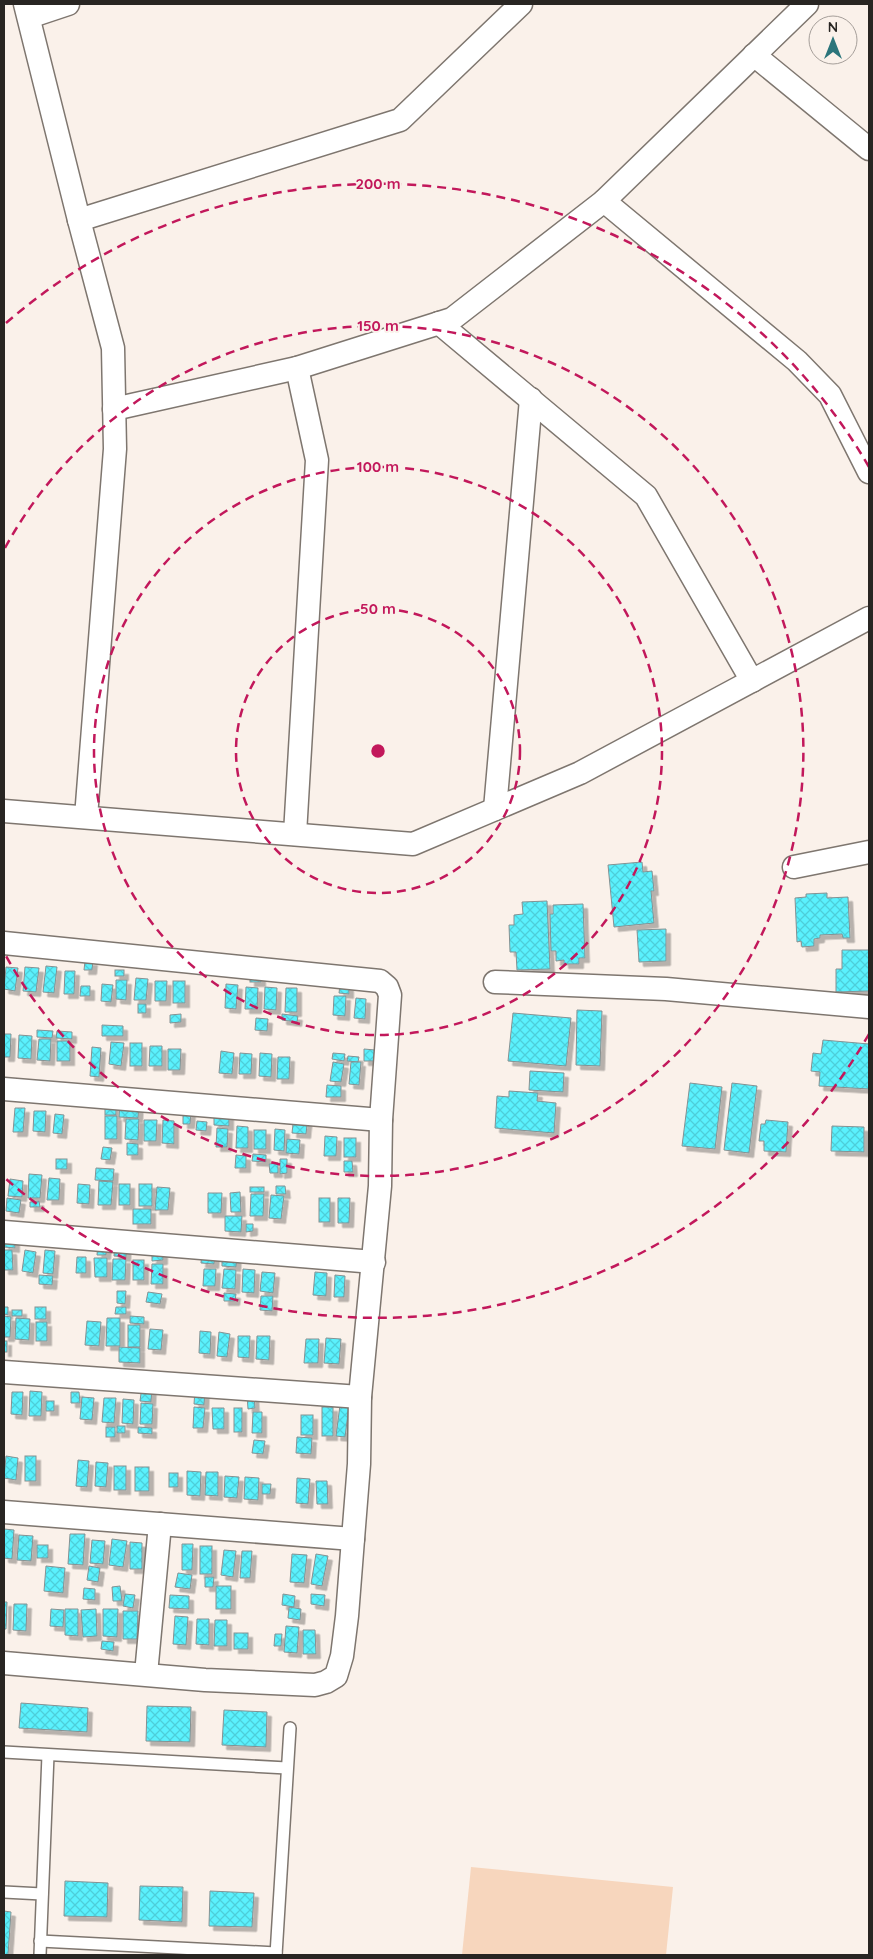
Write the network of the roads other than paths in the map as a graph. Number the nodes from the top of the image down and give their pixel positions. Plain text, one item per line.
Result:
1 (68, 4) edge
2 (521, 4) edge
3 (808, 4) edge
4 (27, 10) edge
5 (754, 55) junction
6 (869, 149) edge
7 (604, 201) junction
8 (79, 220) junction
9 (439, 323) junction
10 (298, 368) junction
11 (530, 399) junction
12 (114, 409) junction
13 (869, 472) edge
14 (869, 618) edge
15 (752, 681) junction
16 (495, 809) junction
17 (4, 811) edge
18 (86, 817) junction
19 (295, 834) junction
20 (869, 852) edge
21 (794, 867) dead end
22 (4, 943) edge
23 (495, 982) dead end
24 (869, 1007) edge
25 (4, 1089) edge
26 (381, 1120) junction
27 (4, 1232) edge
28 (374, 1262) junction
29 (4, 1372) edge
30 (360, 1397) junction
31 (4, 1512) edge
32 (160, 1524) junction
33 (354, 1539) junction
34 (4, 1663) edge
35 (146, 1674) junction
36 (290, 1728) dead end
37 (4, 1752) edge
38 (48, 1755) junction
39 (287, 1768) junction
40 (4, 1892) edge
41 (42, 1894) junction
42 (40, 1941) junction
43 (276, 1954) edge
44 (40, 1955) edge

1 - 4 street
2 - 8 street
3 - 5 street
4 - 8 street
5 - 6 street
5 - 7 street
7 - 9 street
7 - 13 street
8 - 12 street
9 - 10 street
9 - 11 street
10 - 12 street
10 - 19 street
11 - 15 street
11 - 16 street
12 - 18 street
14 - 15 street
15 - 16 street
16 - 19 street
17 - 18 street
18 - 19 street
20 - 21 street
22 - 26 street
23 - 24 street
25 - 26 street
26 - 28 street
27 - 28 street
28 - 30 street
29 - 30 street
30 - 33 street
31 - 32 street
32 - 33 street
32 - 35 street
33 - 35 street
34 - 35 street
36 - 39 lane
37 - 38 lane
38 - 39 lane
38 - 41 lane
39 - 43 lane
40 - 41 lane
41 - 42 lane
42 - 43 lane
42 - 44 lane

